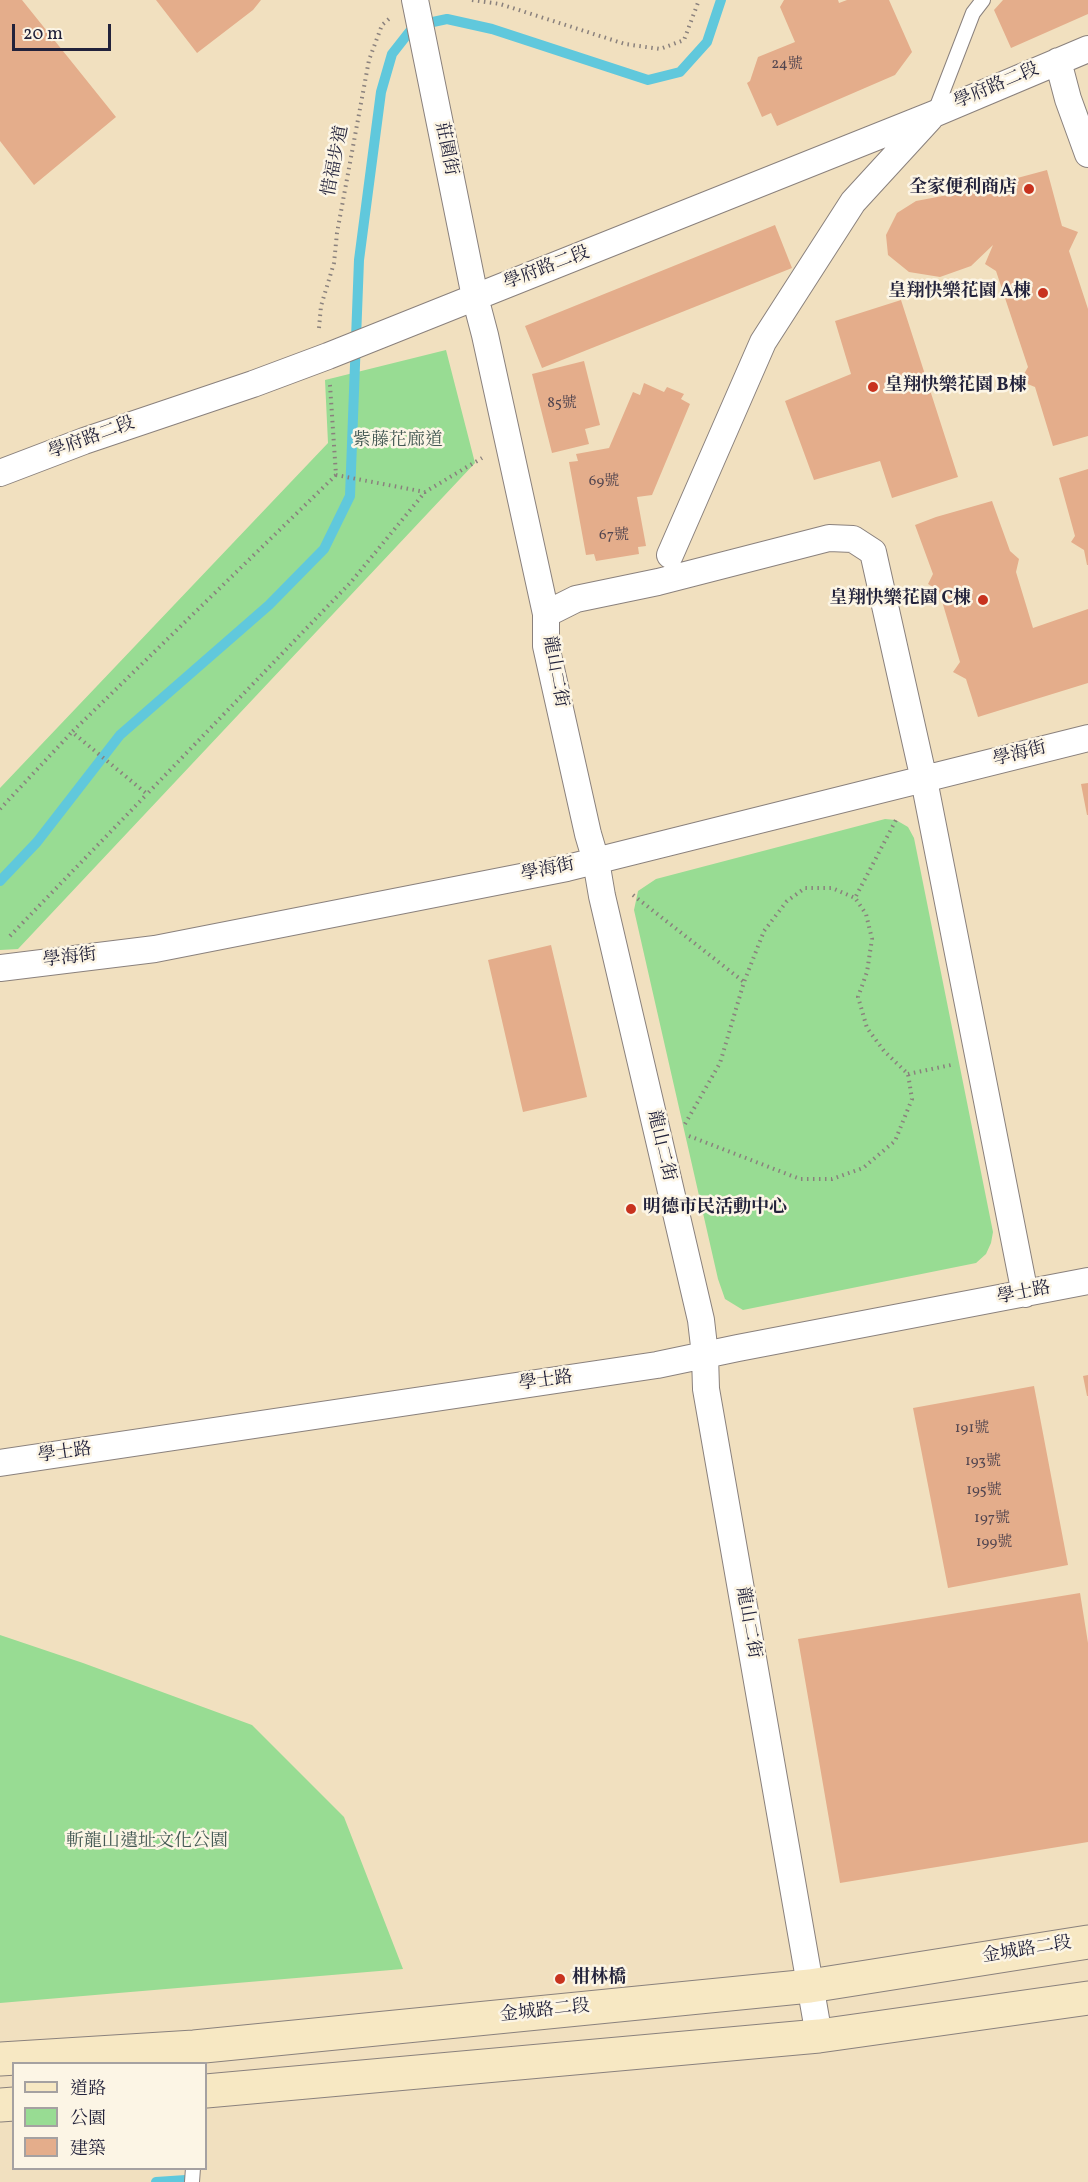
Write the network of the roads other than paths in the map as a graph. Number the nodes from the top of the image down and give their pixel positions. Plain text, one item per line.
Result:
1 (415, 0) edge
2 (983, 0) edge
3 (1088, 49) edge
4 (1058, 61) junction
5 (934, 114) junction
6 (1088, 154) edge
7 (475, 297) junction
8 (0, 473) edge
9 (670, 555) dead end
10 (546, 614) junction
11 (1088, 738) edge
12 (924, 780) junction
13 (596, 861) junction
14 (0, 968) edge
15 (1088, 1281) edge
16 (1025, 1294) junction
17 (705, 1355) junction
18 (0, 1463) edge
19 (1088, 1942) edge
20 (810, 1986) junction
21 (1088, 1998) edge
22 (819, 2036) junction
23 (194, 2055) edge
24 (0, 2059) edge
25 (207, 2091) edge

1 - 7 street, 莊園街
2 - 5 lane
3 - 4 street, 學府路二段
4 - 5 street, 學府路二段
4 - 6 street
5 - 7 street, 學府路二段
5 - 9 street
7 - 8 street, 學府路二段
7 - 10 street, 龍山二街
10 - 12 street
10 - 13 street, 龍山二街
11 - 12 street, 學海街
12 - 13 street, 學海街
12 - 16 street
13 - 14 street, 學海街
13 - 17 street, 龍山二街
15 - 16 street, 學士路
16 - 17 street, 學士路
17 - 18 street, 學士路
17 - 20 street, 龍山二街
19 - 20 main road, 金城路二段
20 - 22 street, 龍山二街
20 - 23 main road, 金城路二段
21 - 22 main road
22 - 25 main road
23 - 24 main road, 金城路二段

